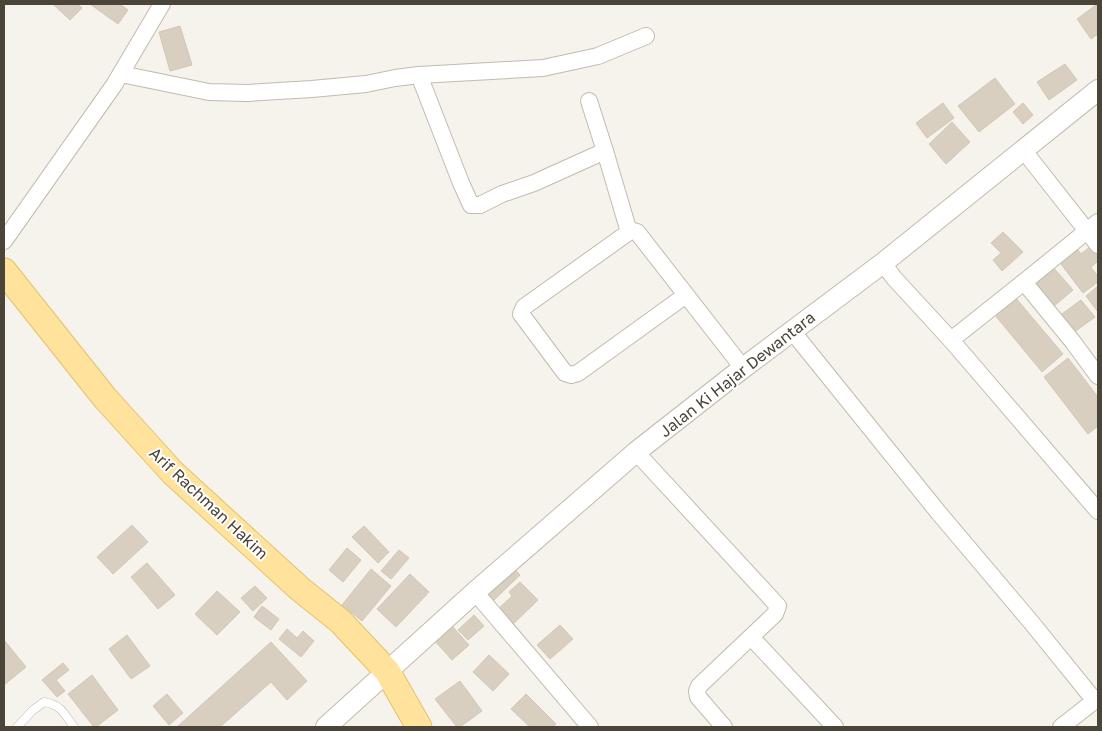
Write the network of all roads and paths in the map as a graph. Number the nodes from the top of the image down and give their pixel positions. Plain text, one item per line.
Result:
1 (162, 4) edge
2 (646, 36) dead end
3 (120, 74) junction
4 (419, 75) junction
5 (1098, 90) edge
6 (589, 101) dead end
7 (605, 150) junction
8 (1024, 151) junction
9 (1093, 226) edge
10 (629, 232) junction
11 (4, 241) edge
12 (1098, 244) edge
13 (883, 263) junction
14 (4, 271) edge
15 (1024, 282) junction
16 (686, 295) junction
17 (792, 332) junction
18 (950, 340) junction
19 (743, 368) junction
20 (1098, 376) edge
21 (636, 452) junction
22 (1098, 511) edge
23 (475, 592) junction
24 (752, 637) junction
25 (387, 671) junction
26 (1096, 699) edge
27 (17, 727) edge
28 (74, 727) edge
29 (326, 727) edge
30 (419, 727) edge
31 (590, 727) edge
32 (724, 727) edge
33 (835, 727) edge
34 (1061, 727) edge

1 - 3 street
2 - 4 street
3 - 4 street
3 - 11 street
4 - 7 street
5 - 8 street, Jalan Ki Hajar Dewantara
6 - 7 street
7 - 10 street
8 - 9 street
8 - 13 street, Jalan Ki Hajar Dewantara
9 - 12 street
9 - 15 street
10 - 16 street
10 - 16 street
13 - 17 street, Jalan Ki Hajar Dewantara
13 - 18 street
14 - 25 main road, Arif Rachman Hakim
15 - 18 street
15 - 20 street
16 - 19 street
17 - 19 street, Jalan Ki Hajar Dewantara
17 - 26 street
18 - 22 street
19 - 21 street, Jalan Ki Hajar Dewantara
21 - 23 street, Jalan Ki Hajar Dewantara
21 - 24 street
23 - 25 street, Jalan Ki Hajar Dewantara
23 - 31 street
24 - 32 street
24 - 33 street
25 - 29 street, Jalan Ki Hajar Dewantara
25 - 30 main road, Arif Rachman Hakim
26 - 34 street
27 - 28 lane

